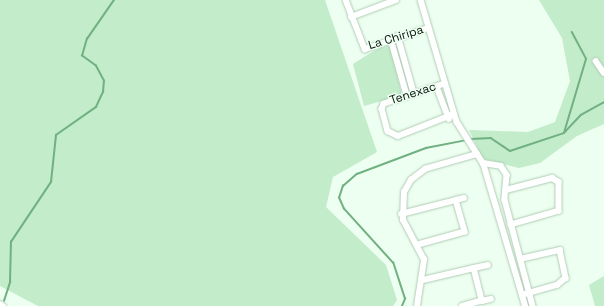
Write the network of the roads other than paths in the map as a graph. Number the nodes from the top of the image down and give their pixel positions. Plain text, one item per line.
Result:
1 (346, 0) edge
2 (396, 0) edge
3 (421, 0) edge
4 (351, 17) junction
5 (428, 28) junction
6 (398, 36) junction
7 (391, 39) junction
8 (596, 61) dead end
9 (604, 73) edge
10 (445, 84) junction
11 (437, 87) junction
12 (414, 94) junction
13 (407, 96) junction
14 (454, 114) junction
15 (446, 118) junction
16 (458, 125) junction
17 (477, 154) junction
18 (483, 163) junction
19 (506, 190) junction
20 (464, 198) dead end
21 (456, 200) junction
22 (401, 214) junction
23 (511, 226) junction
24 (418, 245) junction
25 (520, 259) junction
26 (488, 265) dead end
27 (474, 268) junction
28 (423, 280) junction
29 (530, 293) junction
30 (522, 295) junction
31 (491, 299) dead end
32 (482, 301) junction
33 (0, 304) edge
34 (3, 306) edge
35 (417, 306) edge
36 (463, 306) edge
37 (524, 306) edge
38 (533, 306) edge

1 - 4 street
2 - 4 street
3 - 5 street
4 - 7 street, La Chiripa
5 - 6 street, La Chiripa
5 - 10 street
6 - 7 street, La Chiripa
6 - 12 street
7 - 13 street
8 - 9 street
10 - 11 street, Tenexac
10 - 14 street
11 - 12 street, Tenexac
11 - 15 street
12 - 13 street, Tenexac
13 - 15 street, Tenexac
14 - 15 street
14 - 16 street
15 - 16 street
16 - 17 street
17 - 18 street
17 - 22 street
18 - 19 street
18 - 30 street
19 - 23 street
19 - 23 street
20 - 21 street
21 - 22 street
21 - 24 street
22 - 24 street
23 - 25 street
24 - 28 street
25 - 29 street
25 - 29 street
26 - 27 street
27 - 28 street
27 - 32 street
28 - 35 street
29 - 30 street
29 - 38 street
30 - 37 street
31 - 32 street
32 - 36 street
33 - 34 street

